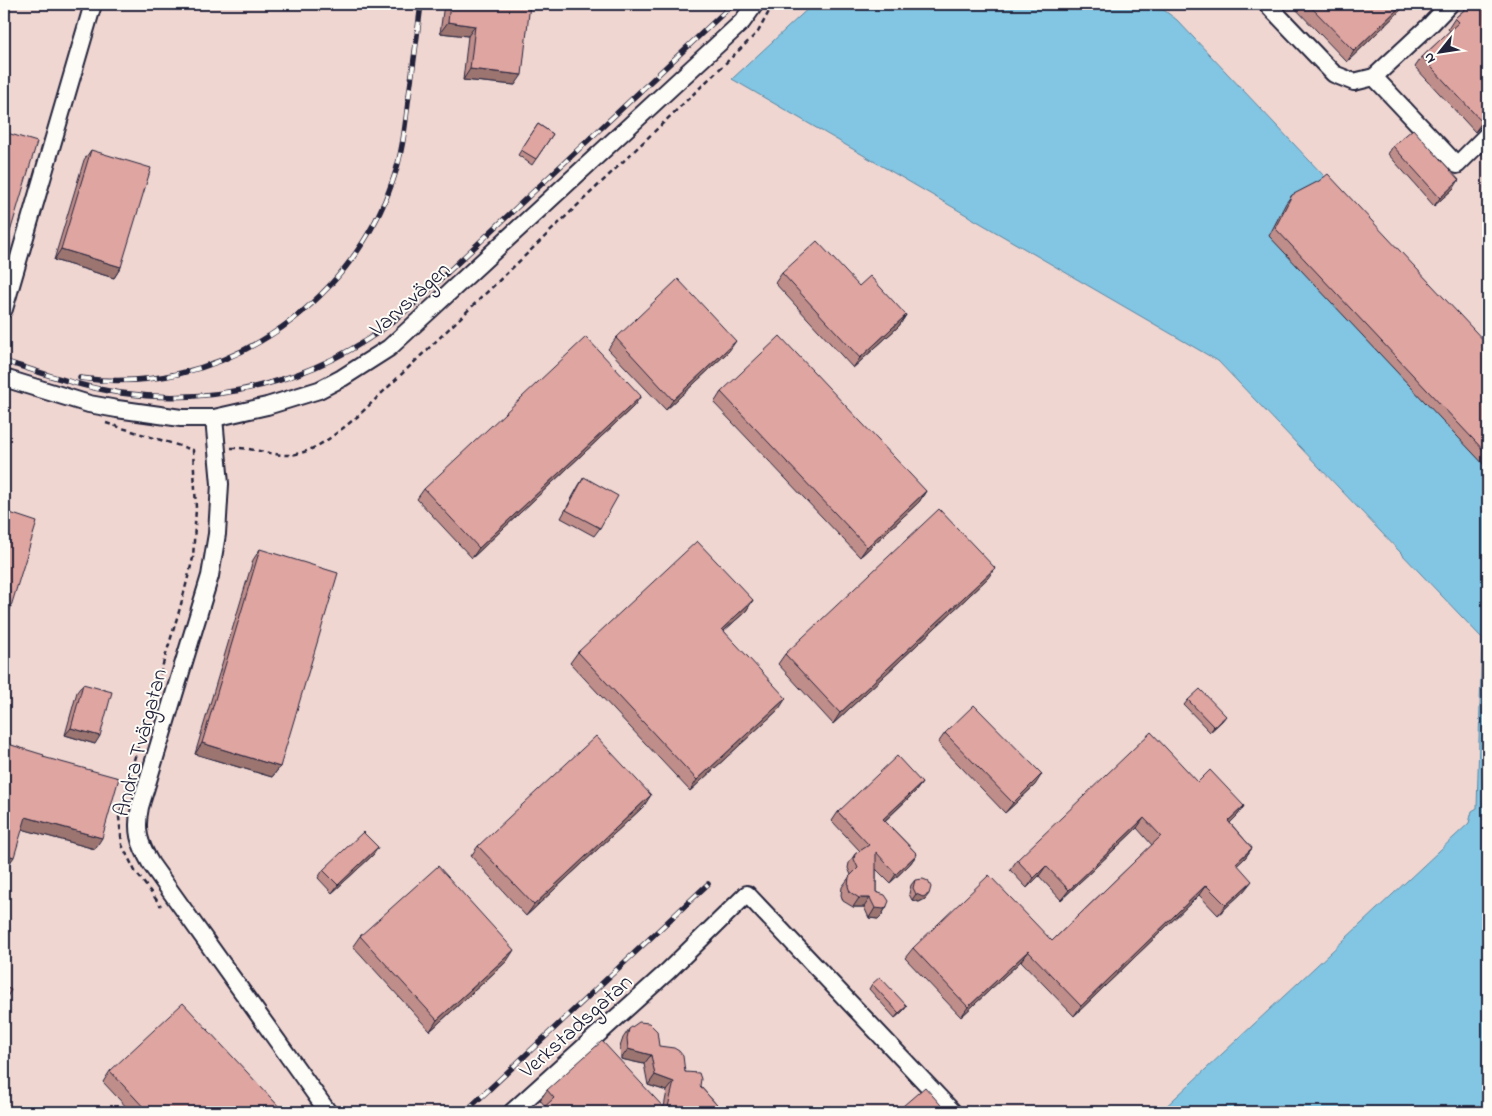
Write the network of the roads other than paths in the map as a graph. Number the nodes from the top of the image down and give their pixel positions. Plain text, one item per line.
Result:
1 (93, 4) edge
2 (755, 4) edge
3 (1267, 4) edge
4 (1450, 4) edge
5 (1374, 77) junction
6 (1488, 134) edge
7 (4, 309) edge
8 (4, 378) edge
9 (214, 418) junction
10 (328, 1112) edge
11 (512, 1112) edge
12 (953, 1112) edge

1 - 7 street
2 - 9 street, Varvsvägen
3 - 5 street
4 - 5 street
5 - 6 street
8 - 9 street, Varvsvägen
9 - 10 street, Andra Tvärgatan
11 - 12 street, Verkstadsgatan

